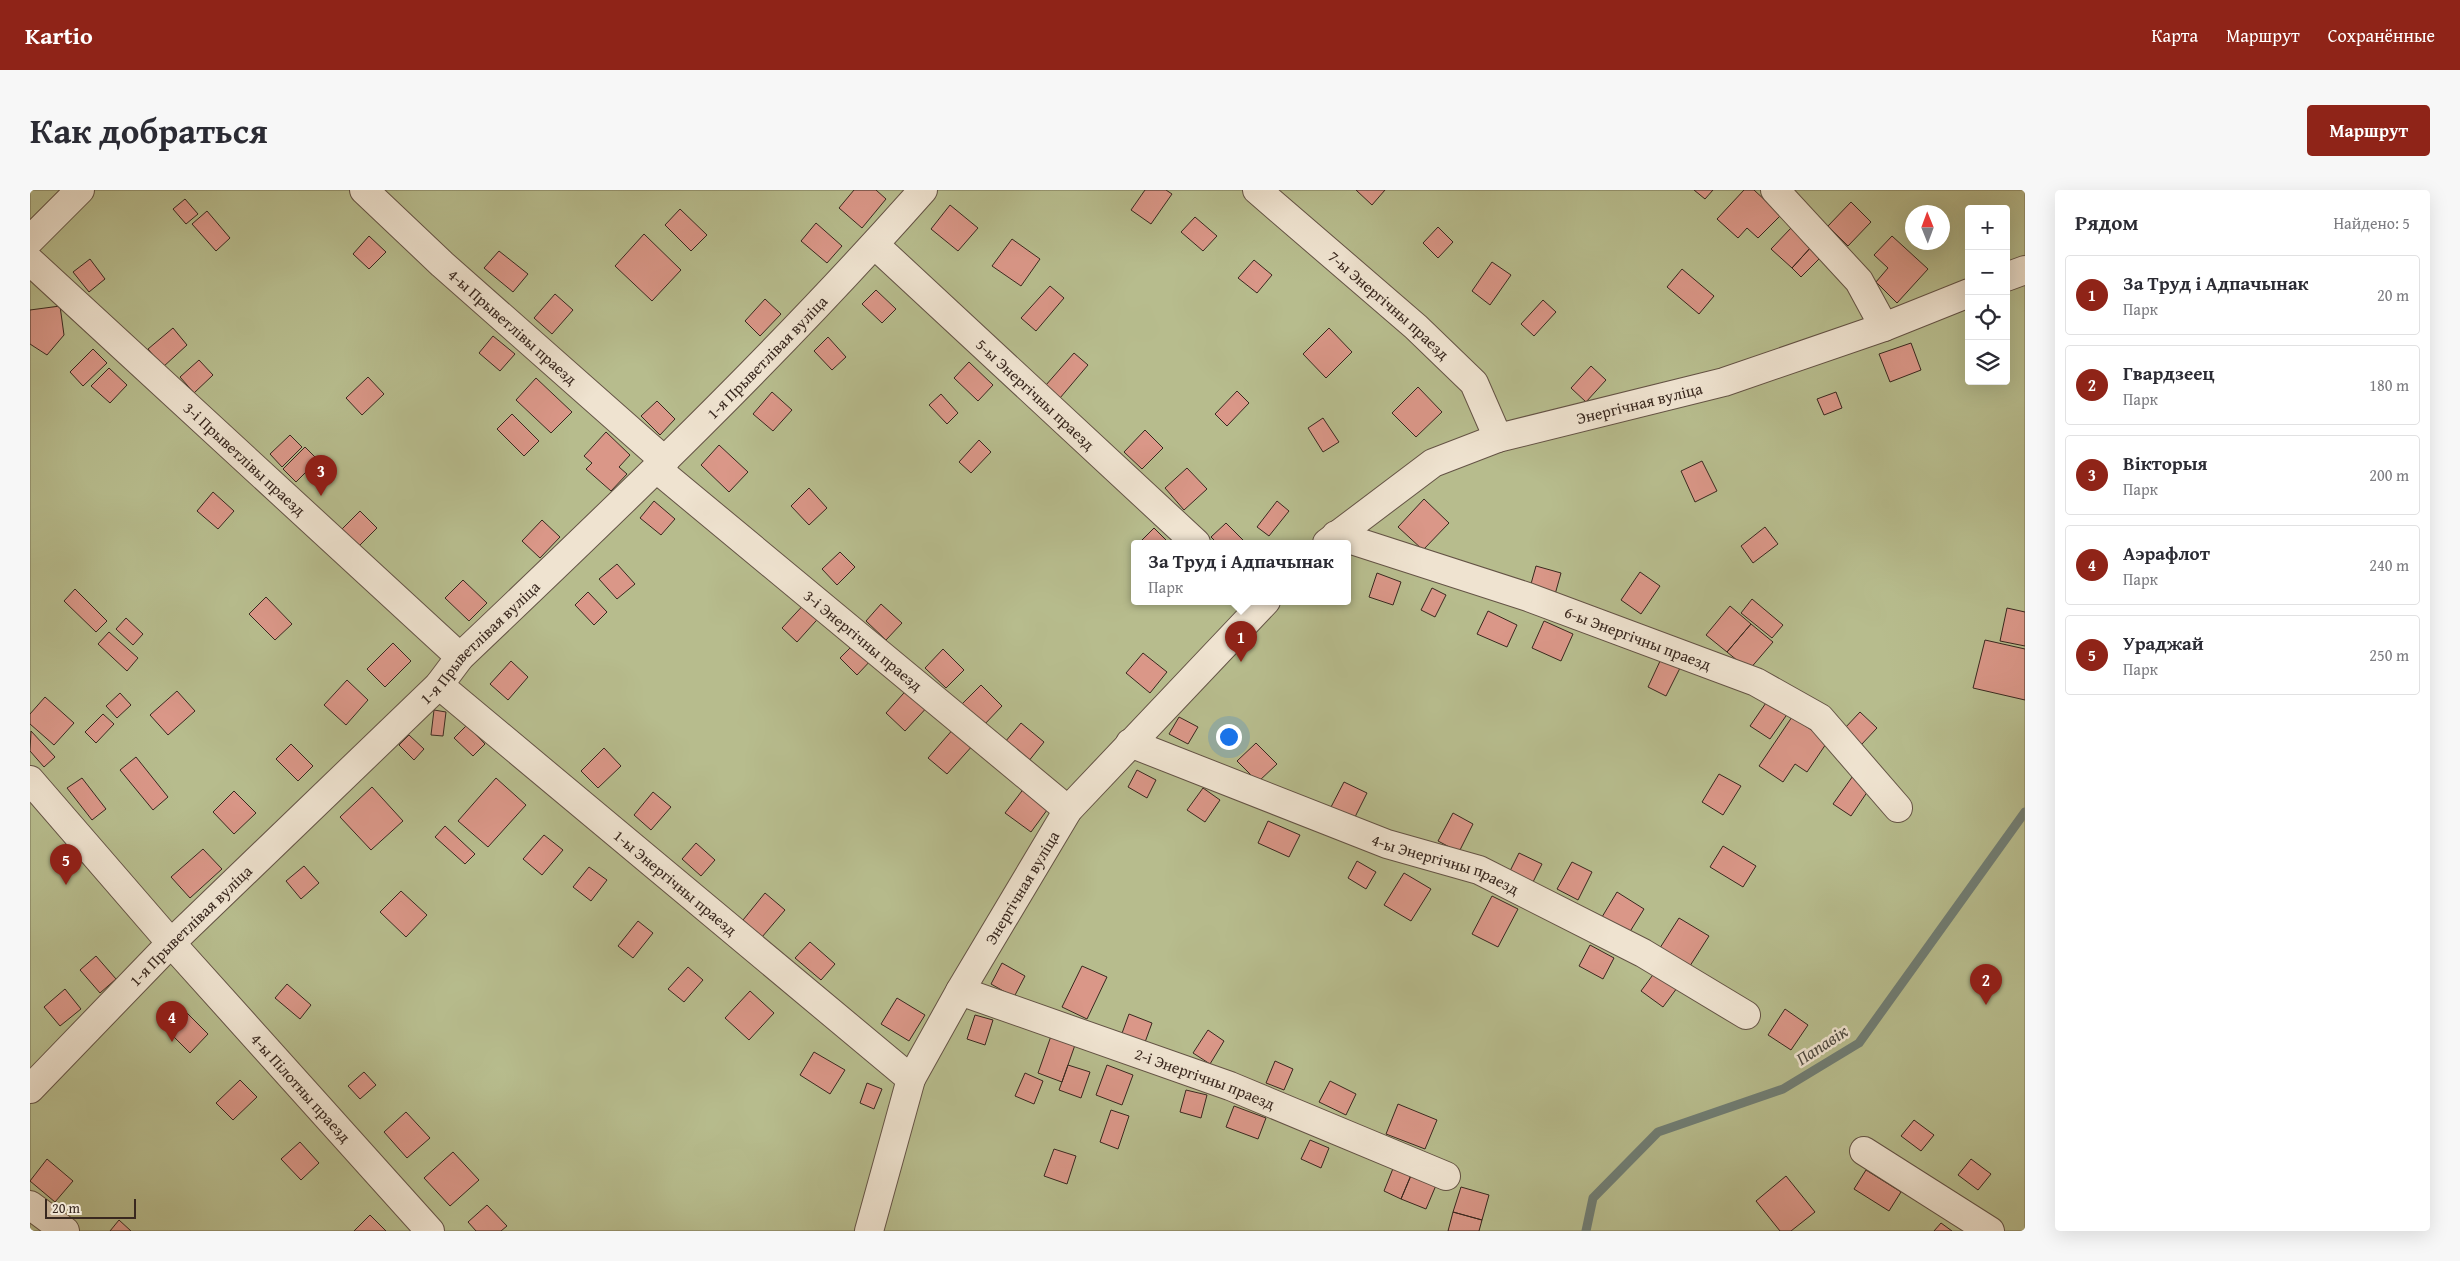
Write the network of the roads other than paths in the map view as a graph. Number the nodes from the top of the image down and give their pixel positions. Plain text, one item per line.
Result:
1 (80, 190) edge
2 (364, 190) edge
3 (924, 190) edge
4 (1257, 190) edge
5 (1775, 190) edge
6 (30, 240) edge
7 (875, 245) junction
8 (30, 261) edge
9 (2025, 270) edge
10 (2010, 276) edge
11 (1965, 295) edge
12 (1884, 327) junction
13 (1498, 438) junction
14 (661, 465) junction
15 (1332, 539) edge
16 (1193, 540) edge
17 (1351, 545) edge
18 (1259, 605) edge
19 (460, 657) junction
20 (439, 685) junction
21 (1130, 743) junction
22 (30, 780) edge
23 (1898, 808) dead end
24 (1068, 810) junction
25 (171, 943) junction
26 (960, 991) junction
27 (1746, 1015) dead end
28 (911, 1078) junction
29 (30, 1088) edge
30 (1864, 1151) dead end
31 (1446, 1176) dead end
32 (30, 1205) edge
33 (65, 1231) edge
34 (430, 1231) edge
35 (869, 1231) edge
36 (1990, 1231) edge

1 - 6 lane
2 - 14 lane, 4-ы Прыветлівы праезд
3 - 7 lane, 1-я Прыветлівая вуліца
4 - 13 lane, 7-ы Энергічны праезд
5 - 12 lane
7 - 14 lane, 1-я Прыветлівая вуліца
7 - 16 lane, 5-ы Энергічны праезд
8 - 19 lane, 3-і Прыветлівы праезд
9 - 10 lane
11 - 12 lane, Энергічная вуліца
12 - 13 lane, Энергічная вуліца
13 - 15 lane, Энергічная вуліца
14 - 19 lane, 1-я Прыветлівая вуліца
14 - 24 lane, 3-і Энергічны праезд
17 - 23 lane, 6-ы Энергічны праезд
18 - 21 lane, Энергічная вуліца
19 - 20 lane, 1-я Прыветлівая вуліца
20 - 25 lane, 1-я Прыветлівая вуліца
20 - 28 lane, 1-ы Энергічны праезд
21 - 24 lane, Энергічная вуліца
21 - 27 lane, 4-ы Энергічны праезд
22 - 25 lane, 4-ы Пілотны праезд
24 - 26 lane, Энергічная вуліца
25 - 29 lane, 1-я Прыветлівая вуліца
25 - 34 lane, 4-ы Пілотны праезд
26 - 28 lane, Энергічная вуліца
26 - 31 lane, 2-і Энергічны праезд
28 - 35 lane, Энергічная вуліца
30 - 36 lane
32 - 33 lane

